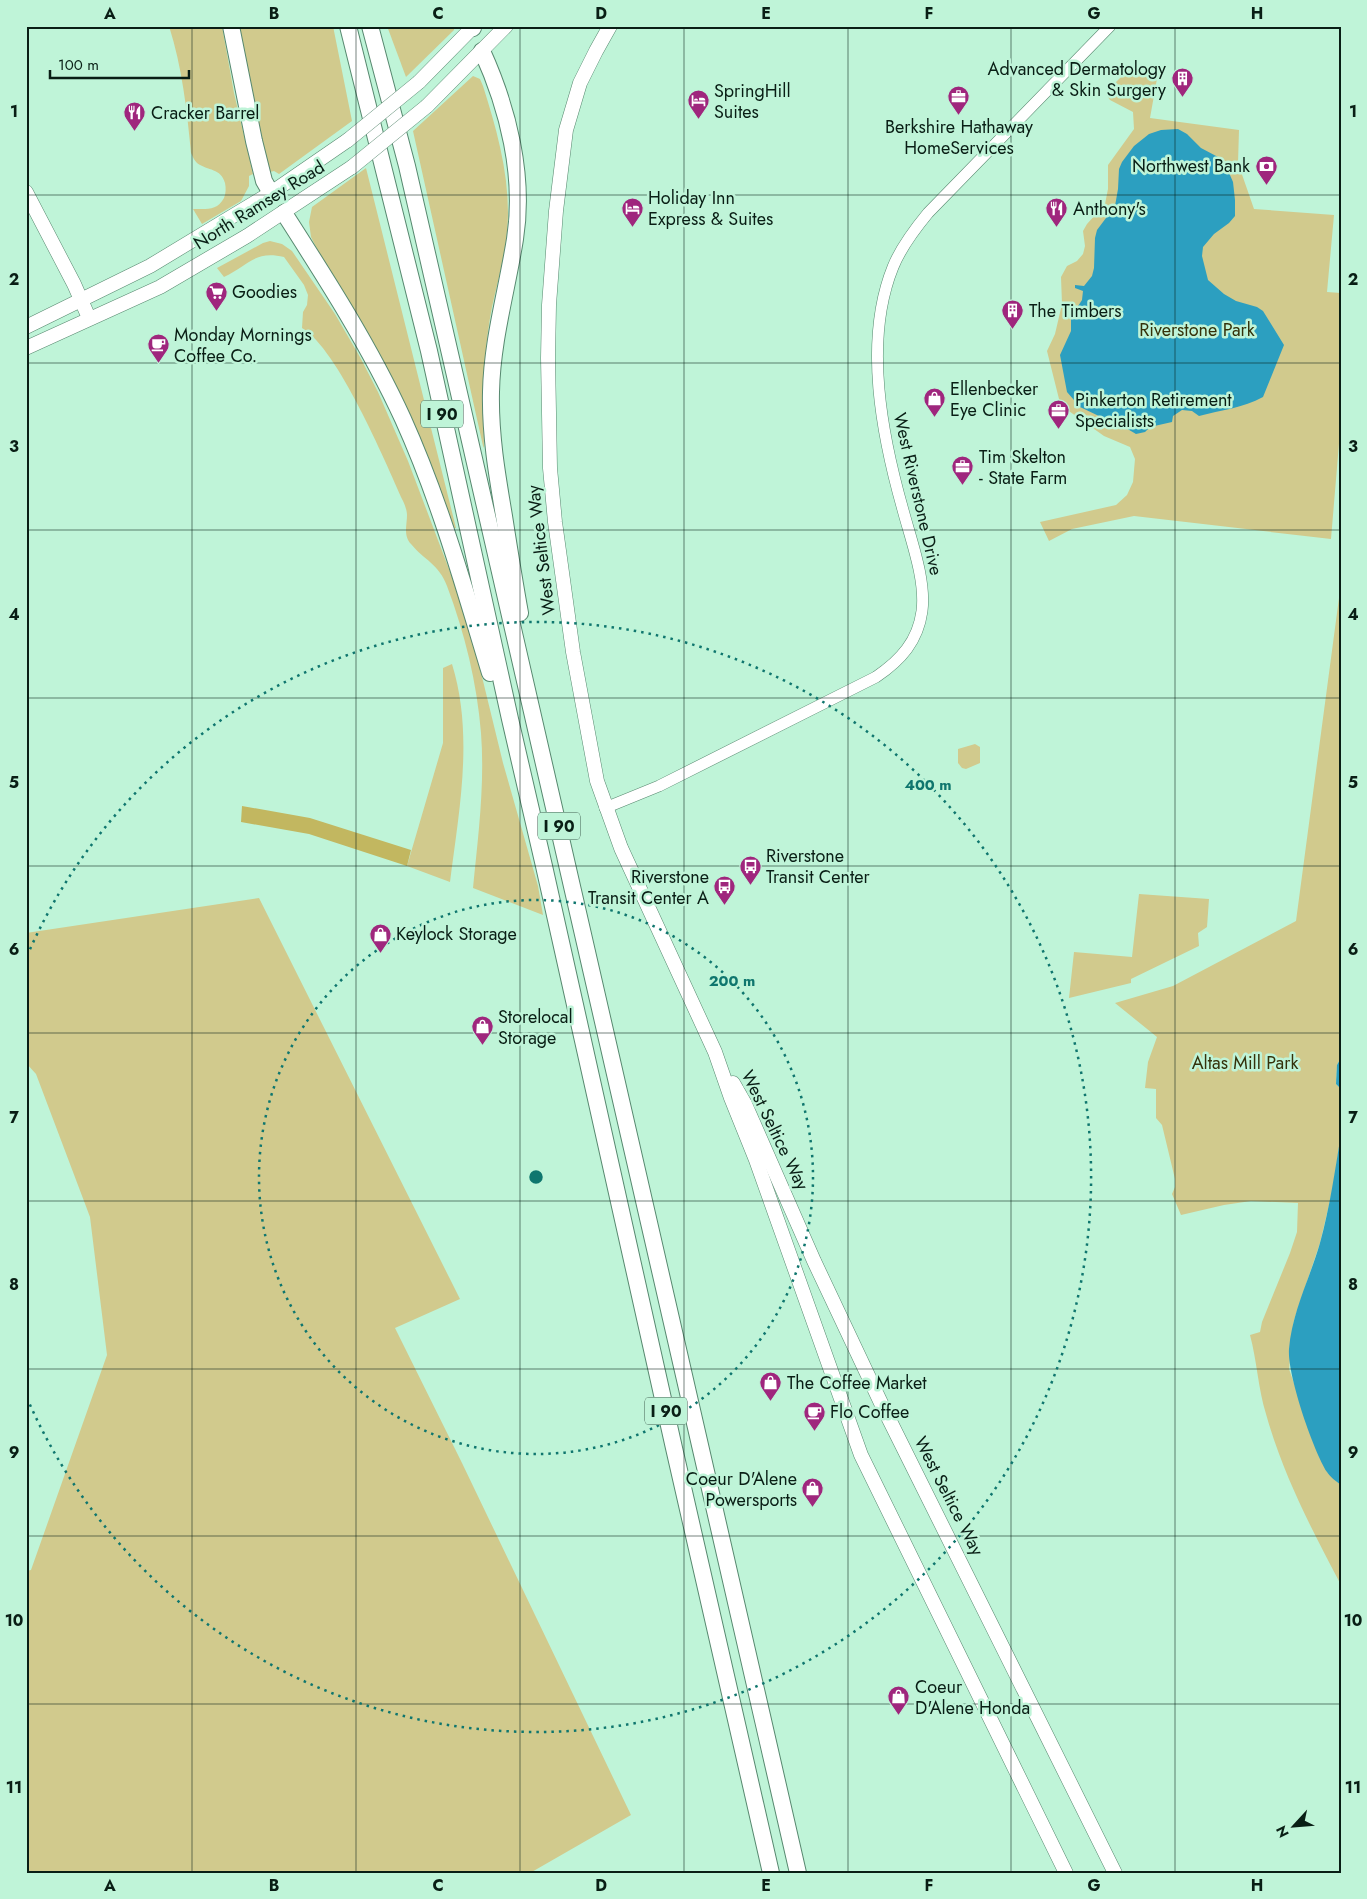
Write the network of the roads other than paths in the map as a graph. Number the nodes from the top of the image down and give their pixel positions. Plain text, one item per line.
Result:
1 (231, 26) edge
2 (348, 26) edge
3 (370, 26) edge
4 (506, 26) edge
5 (610, 26) edge
6 (1110, 26) edge
7 (473, 27) edge
8 (482, 51) junction
9 (26, 192) edge
10 (271, 193) junction
11 (284, 213) junction
12 (81, 300) junction
13 (90, 318) junction
14 (26, 327) edge
15 (26, 348) edge
16 (540, 746) junction
17 (530, 804) junction
18 (605, 808) junction
19 (715, 1052) junction
20 (771, 1873) edge
21 (798, 1873) edge
22 (1066, 1873) edge
23 (1115, 1873) edge

1 - 10 highway
2 - 17 highway, I 90
3 - 16 highway, I 90
4 - 8 main road, North Ramsey Road
5 - 18 main road, West Seltice Way
6 - 18 street, West Riverstone Drive
7 - 8 main road
7 - 10 main road, North Ramsey Road, bridge
8 - 11 main road, North Ramsey Road, bridge
8 - 16 highway
9 - 12 main road
10 - 11 main road
10 - 12 main road, North Ramsey Road
11 - 13 main road, North Ramsey Road
11 - 17 highway, I 90
12 - 13 main road
12 - 14 main road, North Ramsey Road
13 - 15 main road, North Ramsey Road
16 - 21 highway, I 90
17 - 20 highway, I 90
18 - 19 main road, West Seltice Way
19 - 22 main road, West Seltice Way
19 - 23 main road, West Seltice Way

